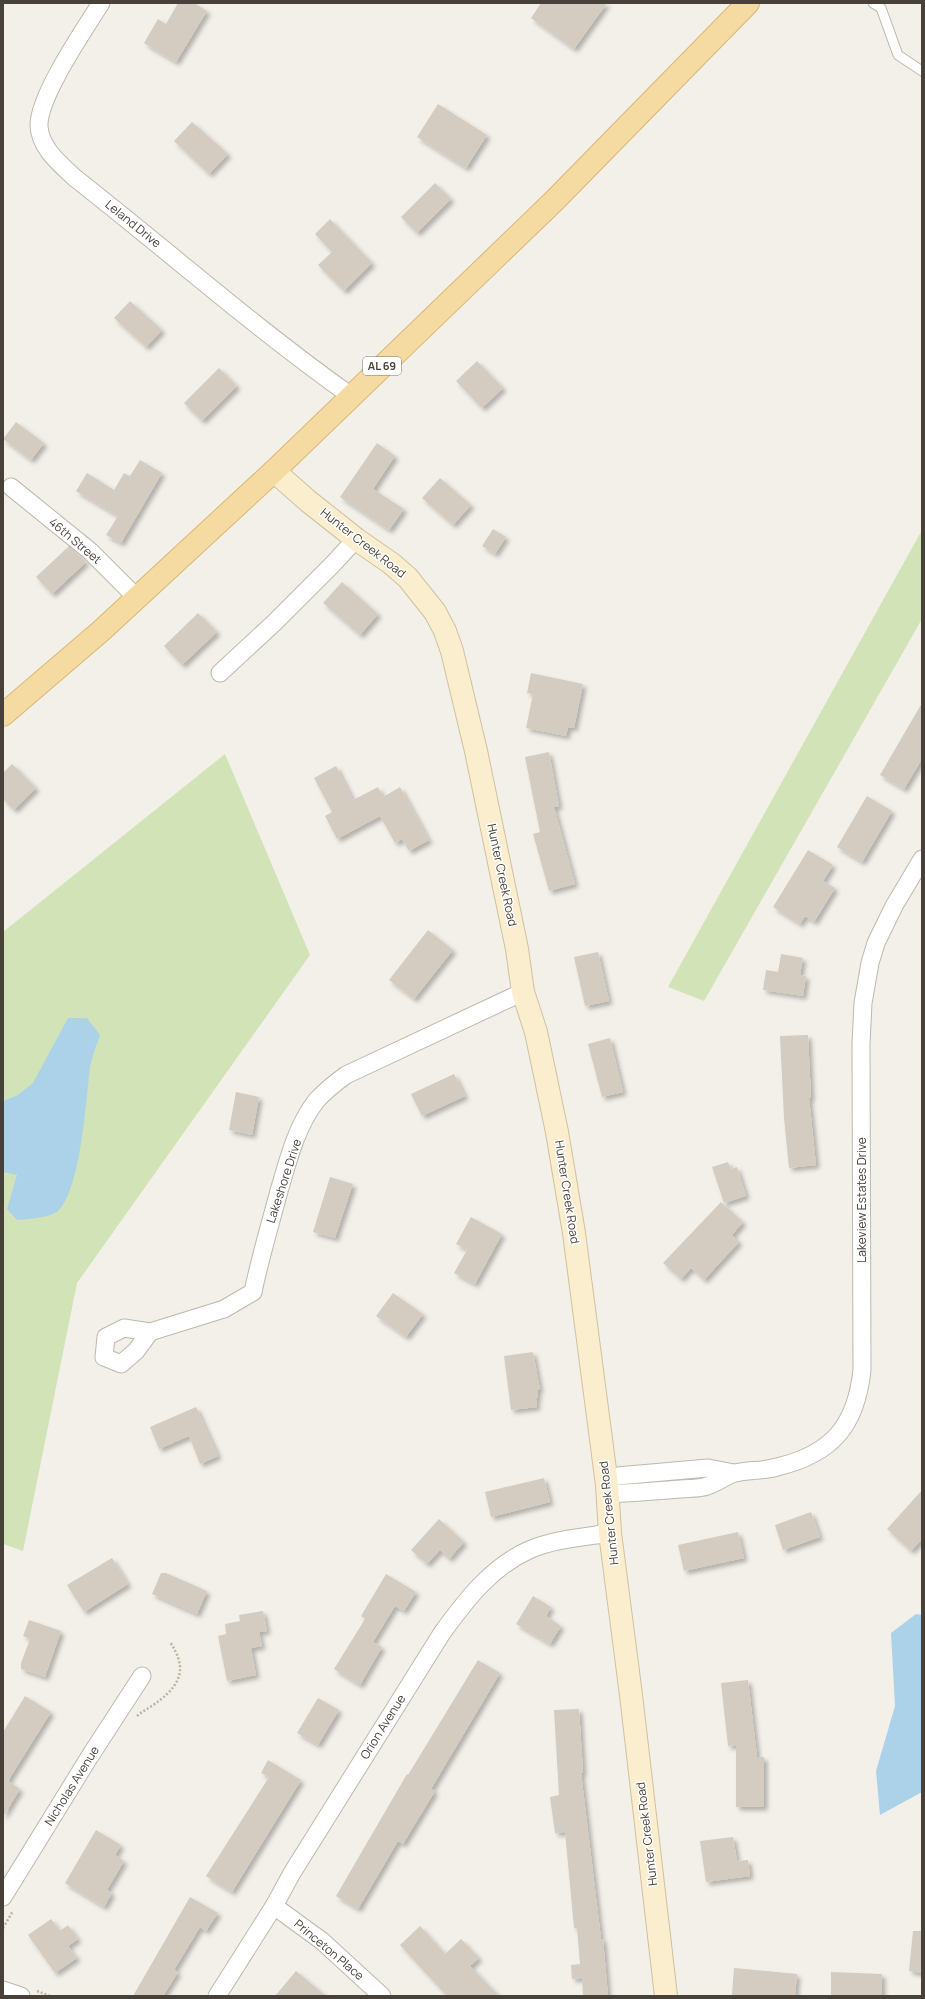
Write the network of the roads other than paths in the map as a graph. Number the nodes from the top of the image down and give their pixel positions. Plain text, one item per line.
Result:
1 (101, 3) edge
2 (748, 3) edge
3 (873, 3) edge
4 (922, 71) edge
5 (351, 396) junction
6 (274, 471) junction
7 (11, 488) dead end
8 (356, 539) junction
9 (137, 598) junction
10 (220, 673) dead end
11 (3, 715) edge
12 (922, 859) edge
13 (523, 992) junction
14 (150, 1332) dead end
15 (606, 1486) junction
16 (610, 1533) junction
17 (142, 1676) dead end
18 (9, 1902) edge
19 (274, 1906) junction
20 (3, 1990) edge
21 (21, 1996) edge
22 (218, 1996) edge
23 (382, 1996) edge
24 (666, 1996) edge

1 - 5 street, Leland Drive
2 - 5 main road, AL 69
3 - 4 lane
5 - 6 main road, AL 69
6 - 8 main road, Hunter Creek Road
6 - 9 main road, AL 69
7 - 9 street, 46th Street
8 - 10 street
8 - 13 main road, Hunter Creek Road
9 - 11 main road, AL 69
12 - 15 street, Lakeview Estates Drive
13 - 14 street, Lakeshore Drive
13 - 15 main road, Hunter Creek Road
15 - 16 main road, Hunter Creek Road
16 - 19 street, Orion Avenue
16 - 24 main road, Hunter Creek Road
17 - 18 street, Nicholas Avenue
19 - 22 street, Orion Avenue
19 - 23 street, Princeton Place
20 - 21 street

